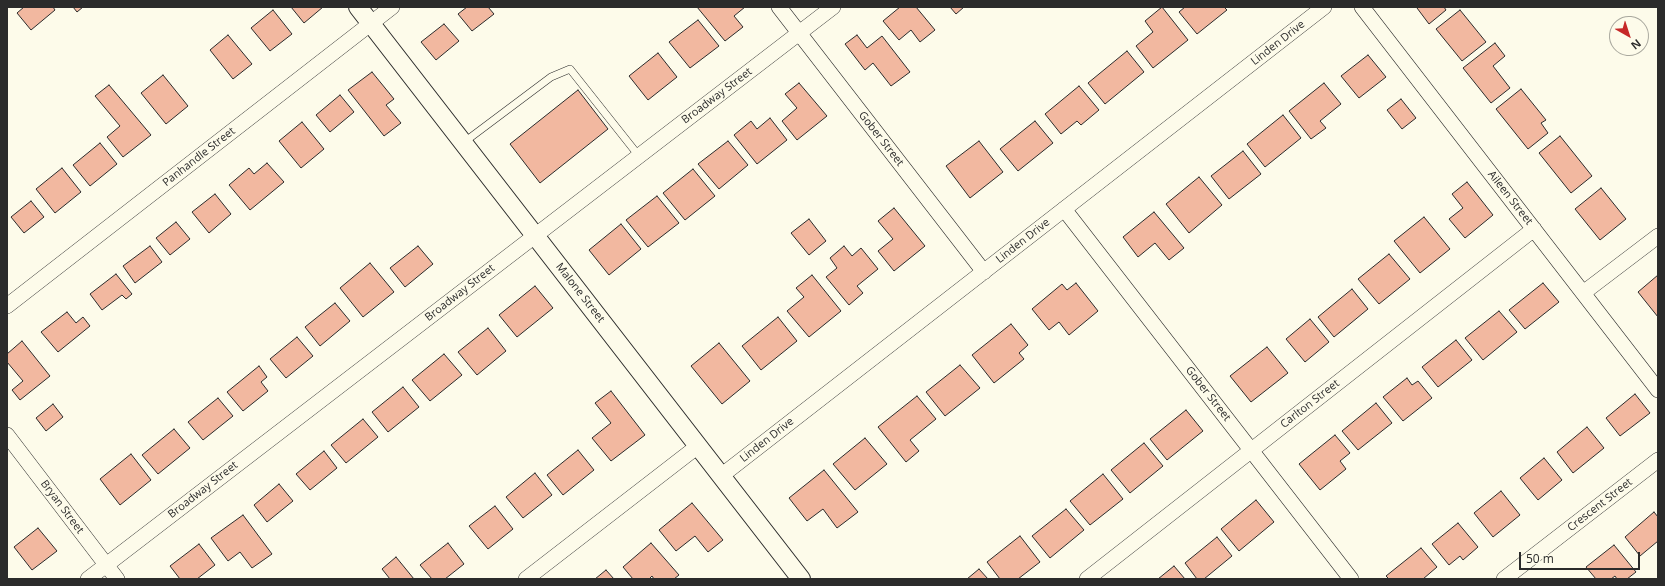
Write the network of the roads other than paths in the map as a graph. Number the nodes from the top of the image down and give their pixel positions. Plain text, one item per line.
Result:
1 (358, 7) edge
2 (392, 7) edge
3 (779, 7) edge
4 (833, 7) edge
5 (1324, 7) edge
6 (1362, 7) edge
7 (371, 23) junction
8 (799, 33) junction
9 (463, 143) junction
10 (639, 156) junction
11 (1064, 209) junction
12 (1534, 229) junction
13 (535, 236) junction
14 (1658, 236) edge
15 (984, 272) junction
16 (1583, 293) junction
17 (7, 306) edge
18 (1658, 390) edge
19 (7, 435) edge
20 (698, 446) junction
21 (1251, 450) junction
22 (1658, 460) edge
23 (721, 476) junction
24 (106, 565) junction
25 (88, 579) edge
26 (117, 579) edge
27 (526, 579) edge
28 (801, 579) edge
29 (1087, 579) edge
30 (1351, 579) edge
31 (1504, 579) edge

1 - 7 street, Malone Street
2 - 7 street, Panhandle Street
3 - 8 street, Gober Street
4 - 8 street, Broadway Street
5 - 11 street, Linden Drive
6 - 12 street, Aileen Street
7 - 9 street, Malone Street
7 - 17 street, Panhandle Street
8 - 10 street, Broadway Street
8 - 15 street, Gober Street
9 - 10 lane
9 - 13 street, Malone Street
10 - 13 street, Broadway Street
11 - 15 street, Linden Drive
11 - 21 street, Gober Street
12 - 16 street, Aileen Street
12 - 21 street, Carlton Street
13 - 20 street, Malone Street
13 - 24 street, Broadway Street
14 - 16 street
15 - 23 street, Linden Drive
16 - 18 street, Aileen Street
19 - 24 street, Bryan Street
20 - 23 street, Malone Street
20 - 27 street
21 - 29 street, Carlton Street
21 - 30 street, Gober Street
22 - 31 street, Crescent Street
23 - 28 street, Malone Street
24 - 25 street, Broadway Street
24 - 26 street, Bryan Street

